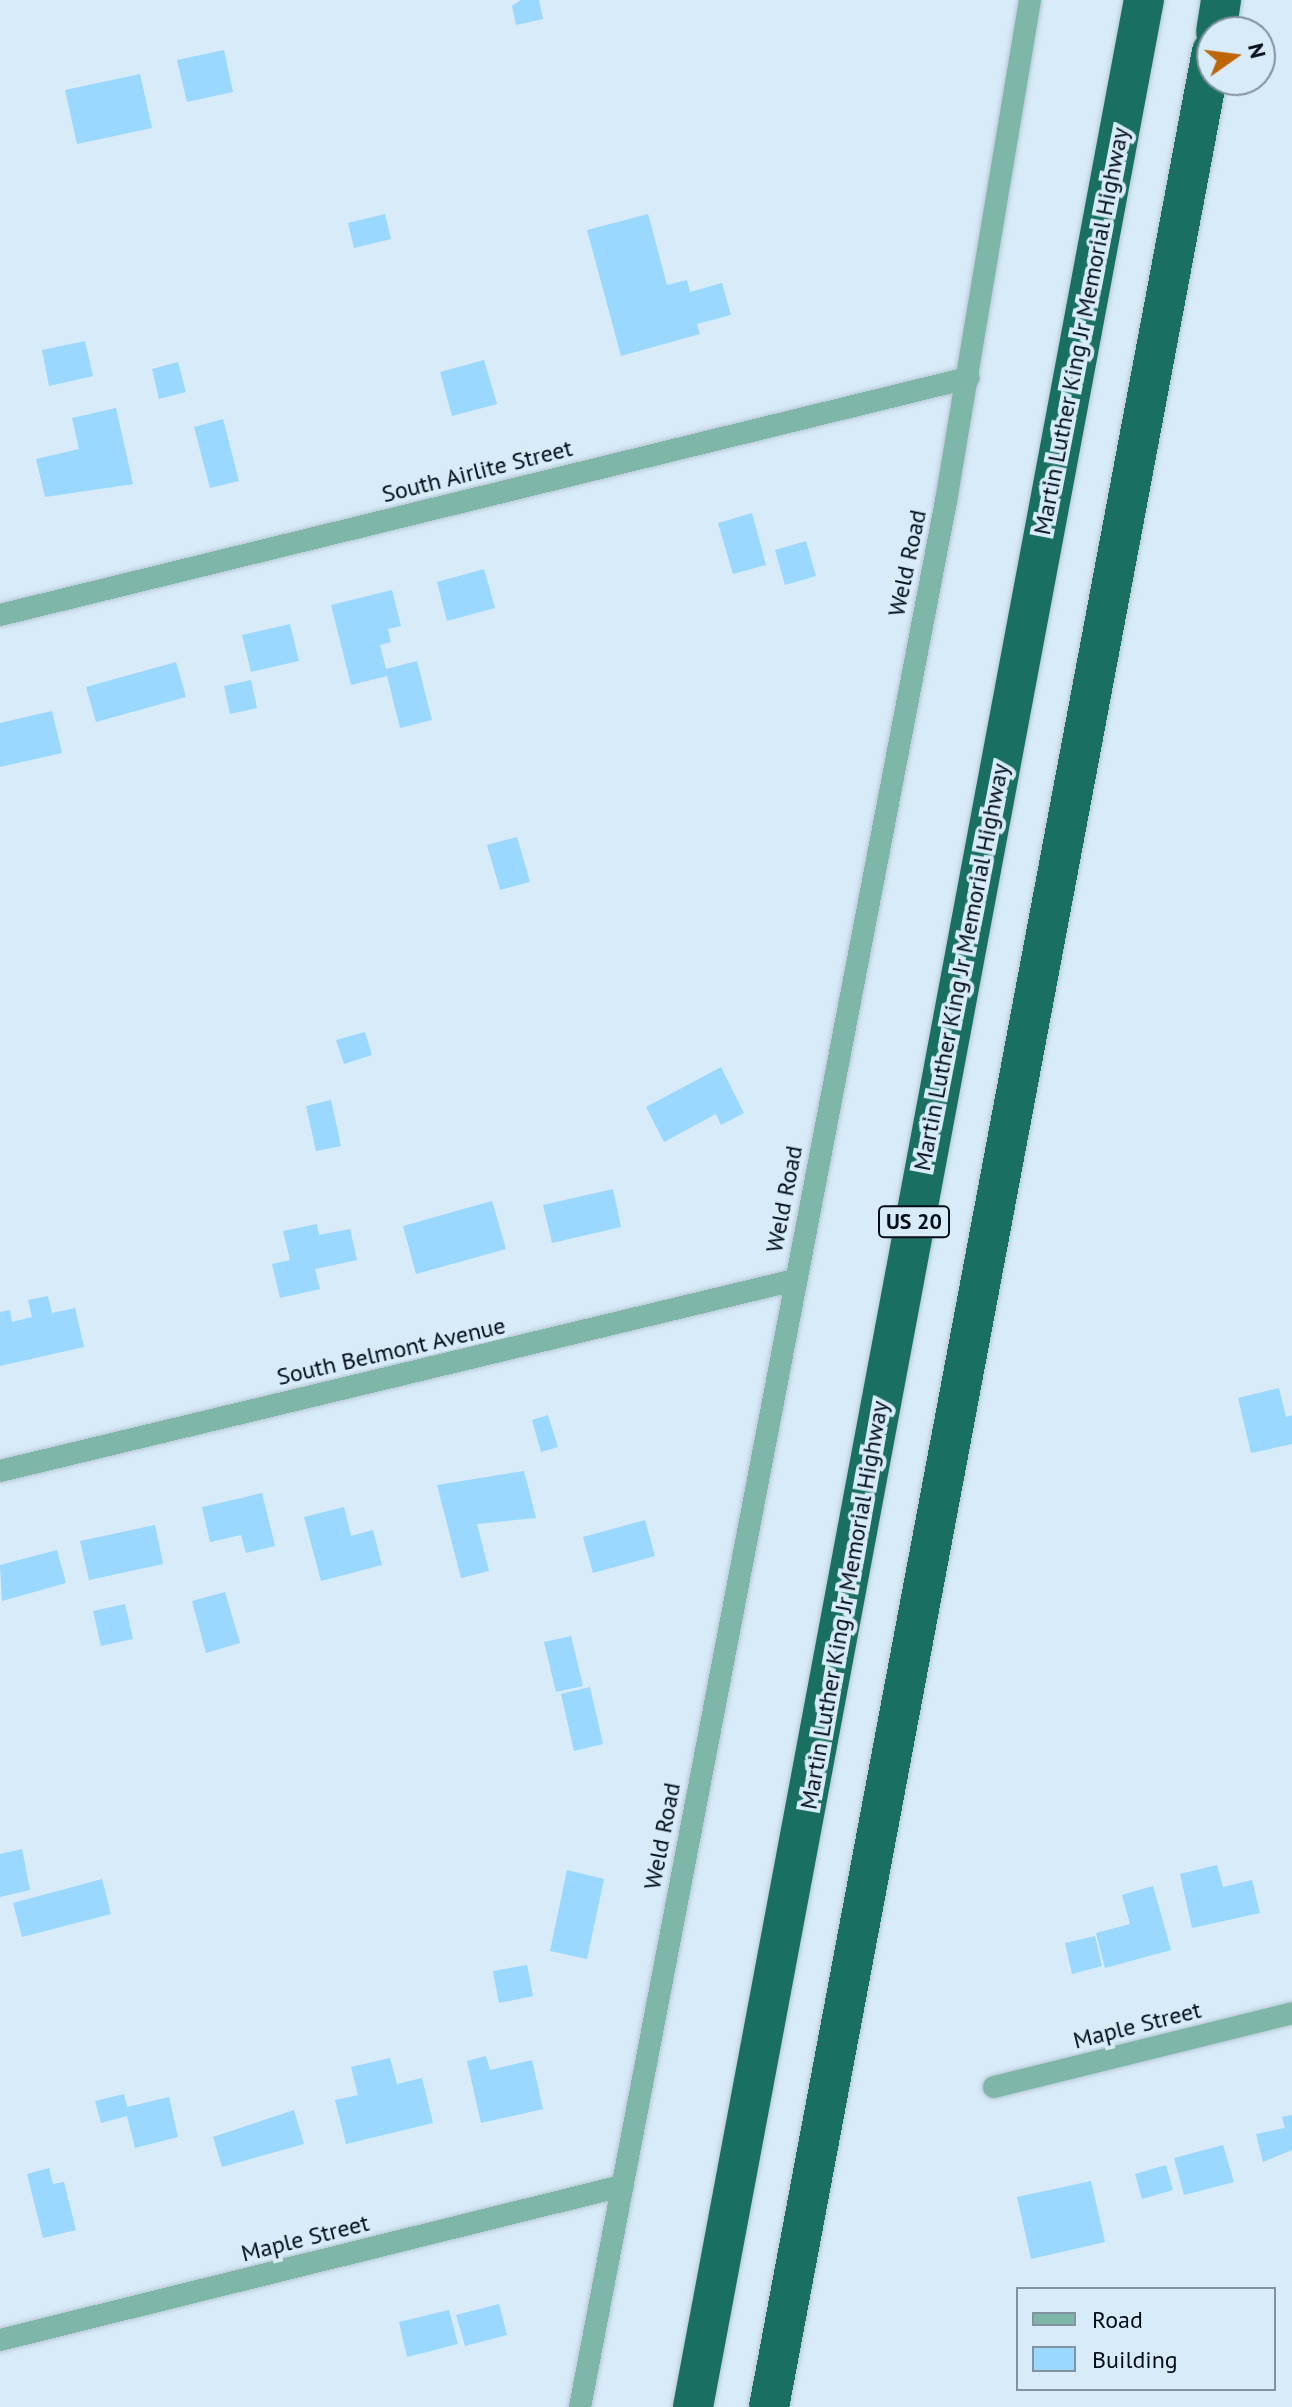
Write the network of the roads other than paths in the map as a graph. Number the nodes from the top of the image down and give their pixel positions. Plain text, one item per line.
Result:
1 (1030, 0) edge
2 (1144, 0) edge
3 (1204, 96) edge
4 (968, 378) junction
5 (0, 615) edge
6 (795, 1280) junction
7 (0, 1471) edge
8 (1292, 2013) edge
9 (994, 2087) dead end
10 (622, 2186) junction
11 (0, 2340) edge
12 (580, 2407) edge
13 (693, 2407) edge
14 (769, 2407) edge

1 - 4 street, Weld Road
2 - 13 highway, Martin Luther King Jr Memorial Highway / US 20
3 - 14 highway
4 - 5 street, South Airlite Street
4 - 6 street, Weld Road
6 - 7 street, South Belmont Avenue
6 - 10 street, Weld Road
8 - 9 street, Maple Street
10 - 11 street, Maple Street
10 - 12 street, Weld Road

